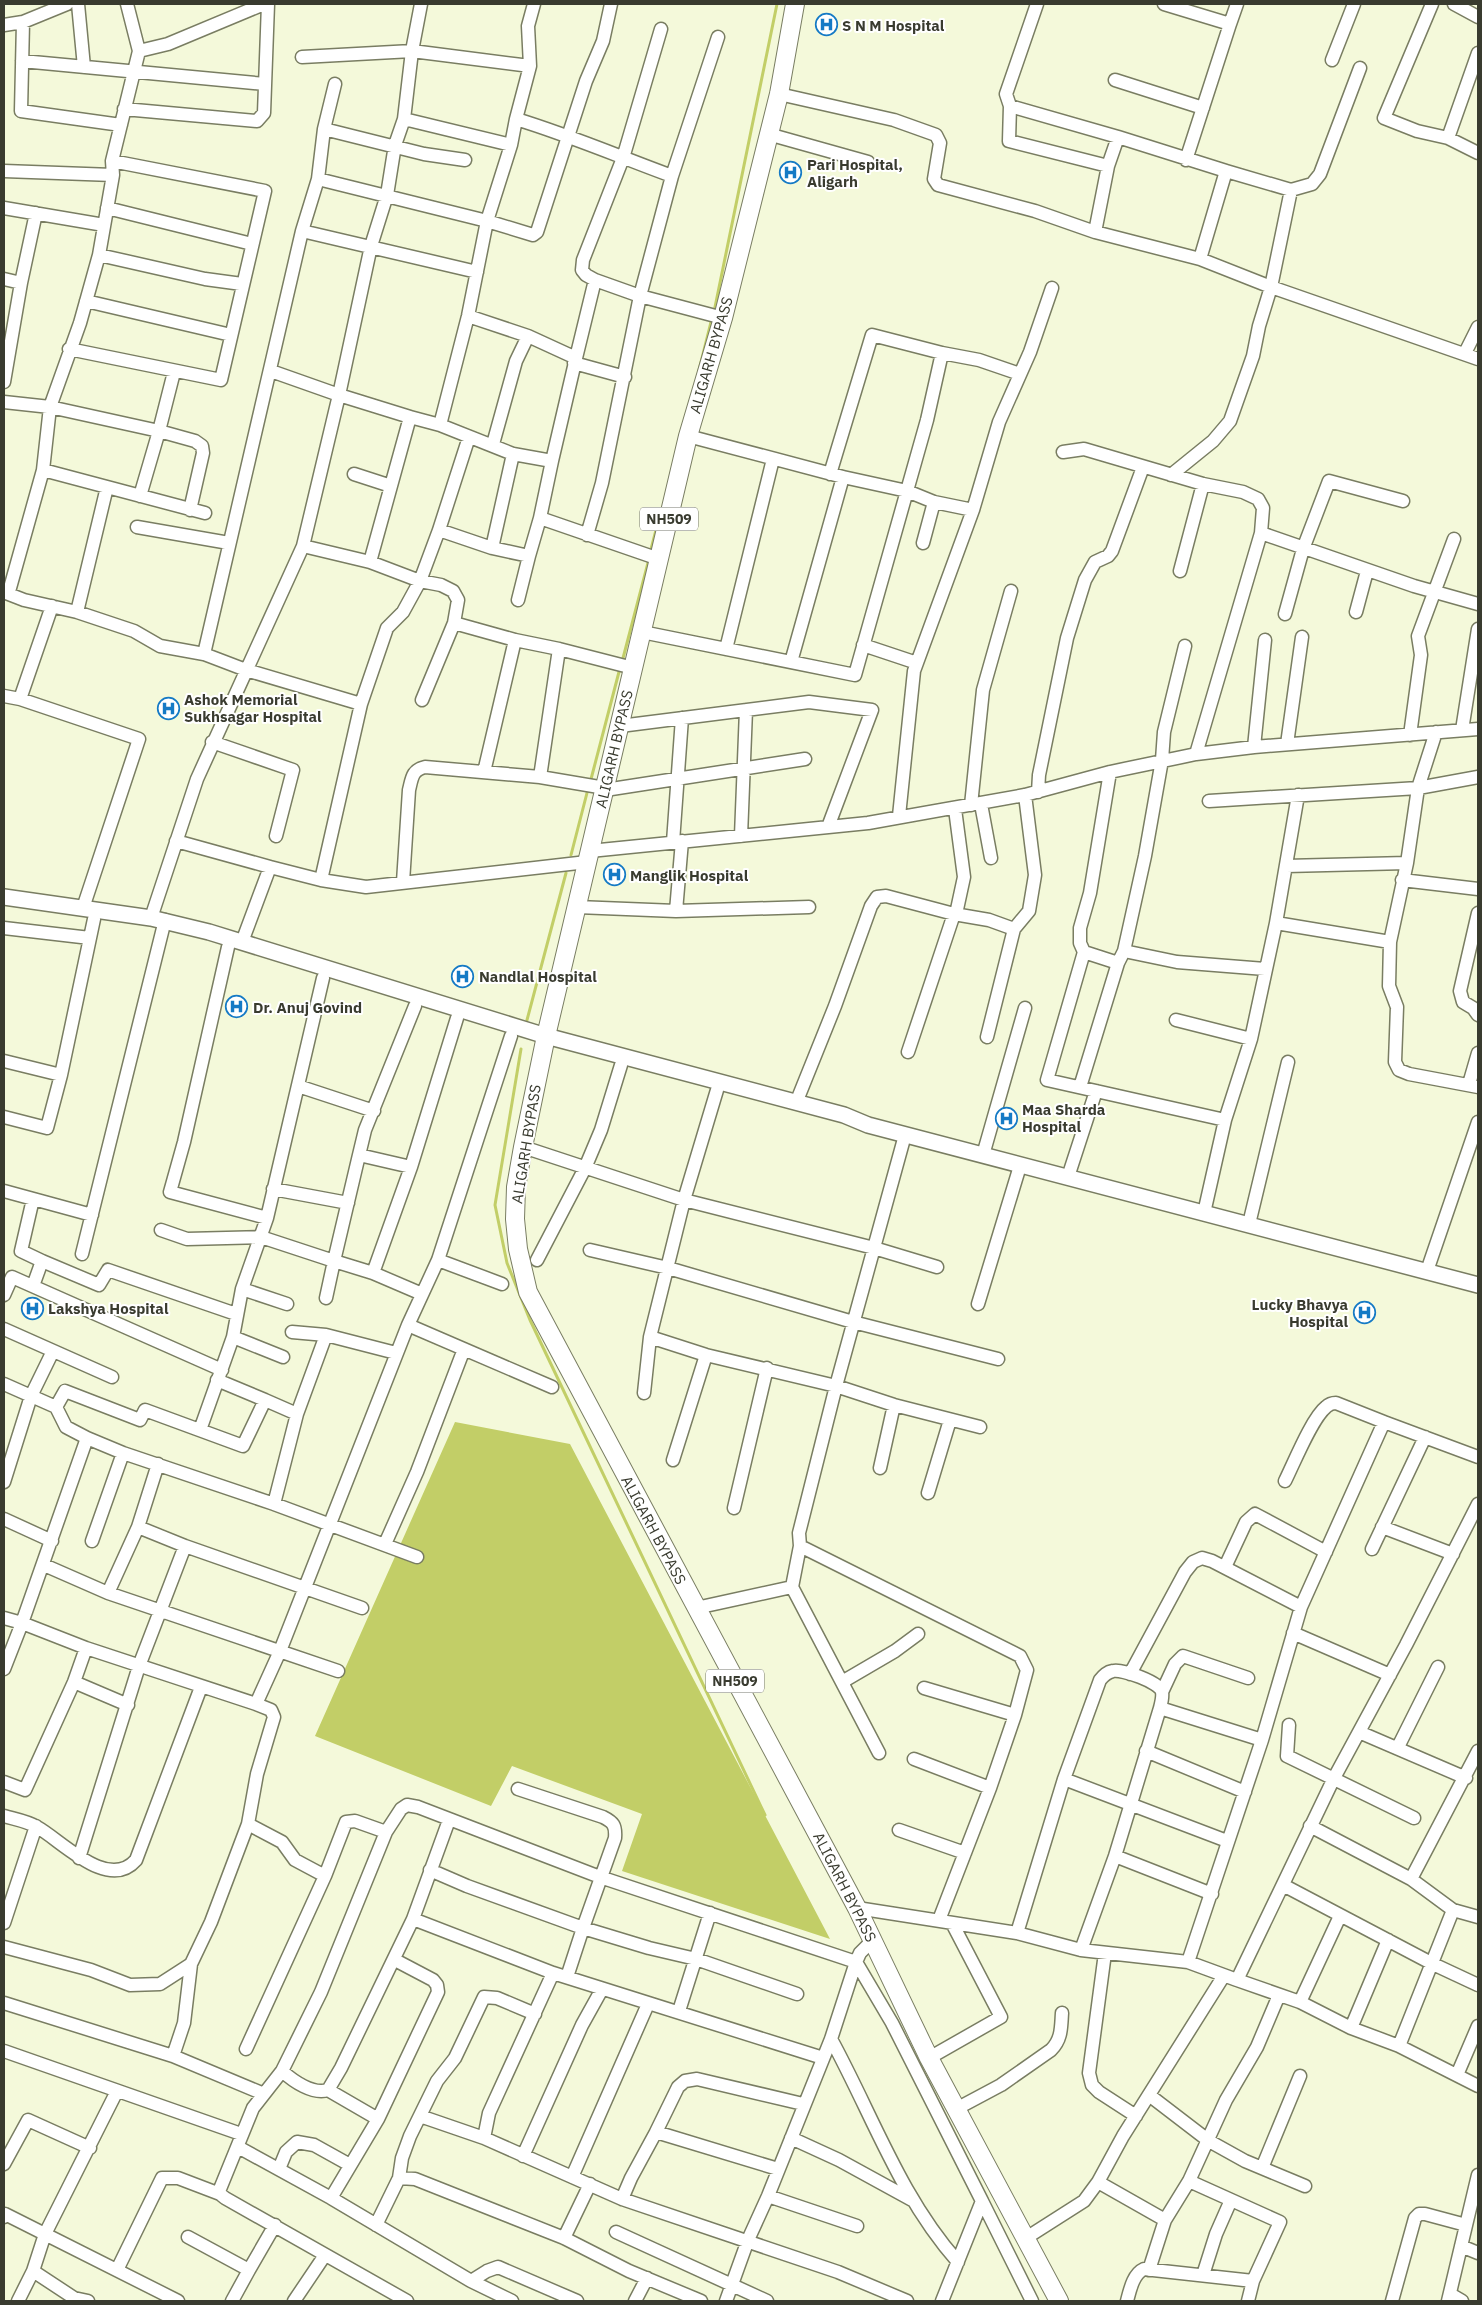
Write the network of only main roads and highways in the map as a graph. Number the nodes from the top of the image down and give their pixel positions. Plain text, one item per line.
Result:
1 (795, 4) edge
2 (4, 898) edge
3 (4, 907) edge
4 (160, 923) junction
5 (304, 966) junction
6 (545, 1040) junction
7 (868, 1125) junction
8 (1478, 1285) edge
9 (1059, 2301) edge

1 - 6 highway, ALIGARH BYPASS / NH509
2 - 4 main road
3 - 4 main road
4 - 5 main road
5 - 6 main road
5 - 6 main road
6 - 7 main road
6 - 7 main road
6 - 9 highway, ALIGARH BYPASS / NH509
7 - 8 main road

